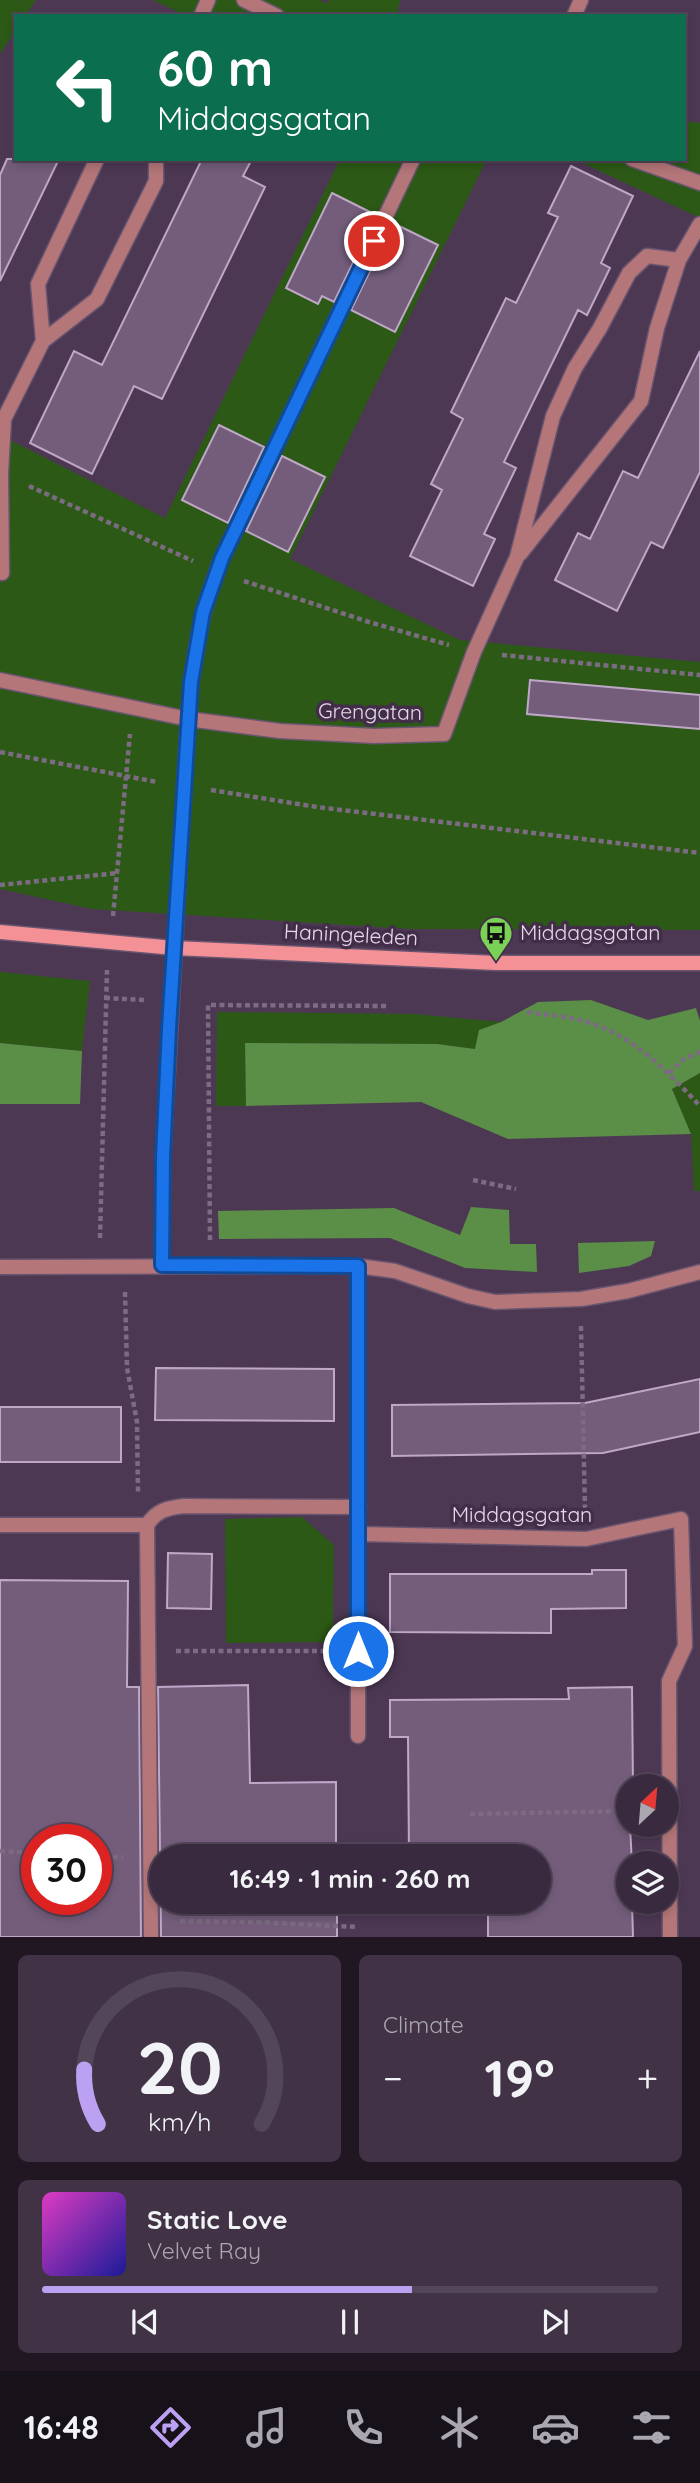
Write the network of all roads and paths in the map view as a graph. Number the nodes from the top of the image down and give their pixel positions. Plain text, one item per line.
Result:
1 (244, 0) edge
2 (273, 14) edge
3 (96, 161) edge
4 (156, 161) edge
5 (412, 161) edge
6 (638, 161) edge
7 (700, 183) edge
8 (700, 224) edge
9 (679, 260) junction
10 (43, 341) junction
11 (1, 473) edge
12 (517, 557) junction
13 (216, 572) junction
14 (2, 573) dead end
15 (474, 652) junction
16 (700, 675) edge
17 (0, 680) edge
18 (132, 708) junction
19 (188, 719) junction
20 (0, 751) edge
21 (126, 778) junction
22 (184, 786) junction
23 (700, 853) edge
24 (118, 873) junction
25 (0, 885) edge
26 (0, 932) edge
27 (110, 942) junction
28 (174, 948) junction
29 (700, 963) edge
30 (388, 1006) dead end
31 (527, 1012) dead end
32 (700, 1052) edge
33 (669, 1073) junction
34 (700, 1107) edge
35 (474, 1180) dead end
36 (516, 1189) dead end
37 (162, 1265) junction
38 (210, 1265) junction
39 (100, 1266) junction
40 (124, 1266) junction
41 (358, 1266) junction
42 (0, 1267) edge
43 (700, 1272) edge
44 (581, 1299) junction
45 (359, 1507) junction
46 (0, 1525) edge
47 (143, 1525) junction
48 (359, 1534) junction
49 (586, 1539) junction
50 (148, 1651) junction
51 (358, 1651) junction
52 (358, 1736) dead end
53 (616, 1811) edge
54 (470, 1814) dead end
55 (0, 1851) edge
56 (21, 1852) edge
57 (151, 1921) junction
58 (358, 1927) dead end
59 (151, 1937) edge
60 (670, 1937) edge

1 - 2 street
3 - 10 street
4 - 10 street
5 - 13 street
6 - 7 street
8 - 9 street, Grengatan
9 - 12 street, Grengatan
9 - 12 street, Grengatan
10 - 11 street
11 - 13 path
11 - 14 street
12 - 15 street, Grengatan
13 - 15 path
13 - 19 street
15 - 16 path
15 - 19 street, Grengatan
17 - 18 street, Grengatan
18 - 19 street, Grengatan
18 - 21 path
19 - 22 street
20 - 21 path
21 - 22 path
21 - 24 path
22 - 23 path
22 - 28 street
24 - 25 path
24 - 27 path
26 - 27 main road, Haningeleden
27 - 28 main road, Haningeleden
27 - 39 path
28 - 29 main road, Haningeleden
28 - 37 street
30 - 38 path
31 - 33 path
32 - 33 path
33 - 34 path
35 - 36 path
37 - 38 street
37 - 40 street
38 - 41 street
39 - 40 street
39 - 42 street
40 - 47 path
41 - 44 street
41 - 45 street
43 - 44 street
44 - 49 path
45 - 47 street
45 - 48 street
46 - 47 street
47 - 50 street
48 - 49 street, Middagsgatan
48 - 51 street
49 - 60 street, Middagsgatan
50 - 51 path
50 - 57 street
51 - 52 street
53 - 54 path
55 - 56 path
57 - 58 path
57 - 59 street

